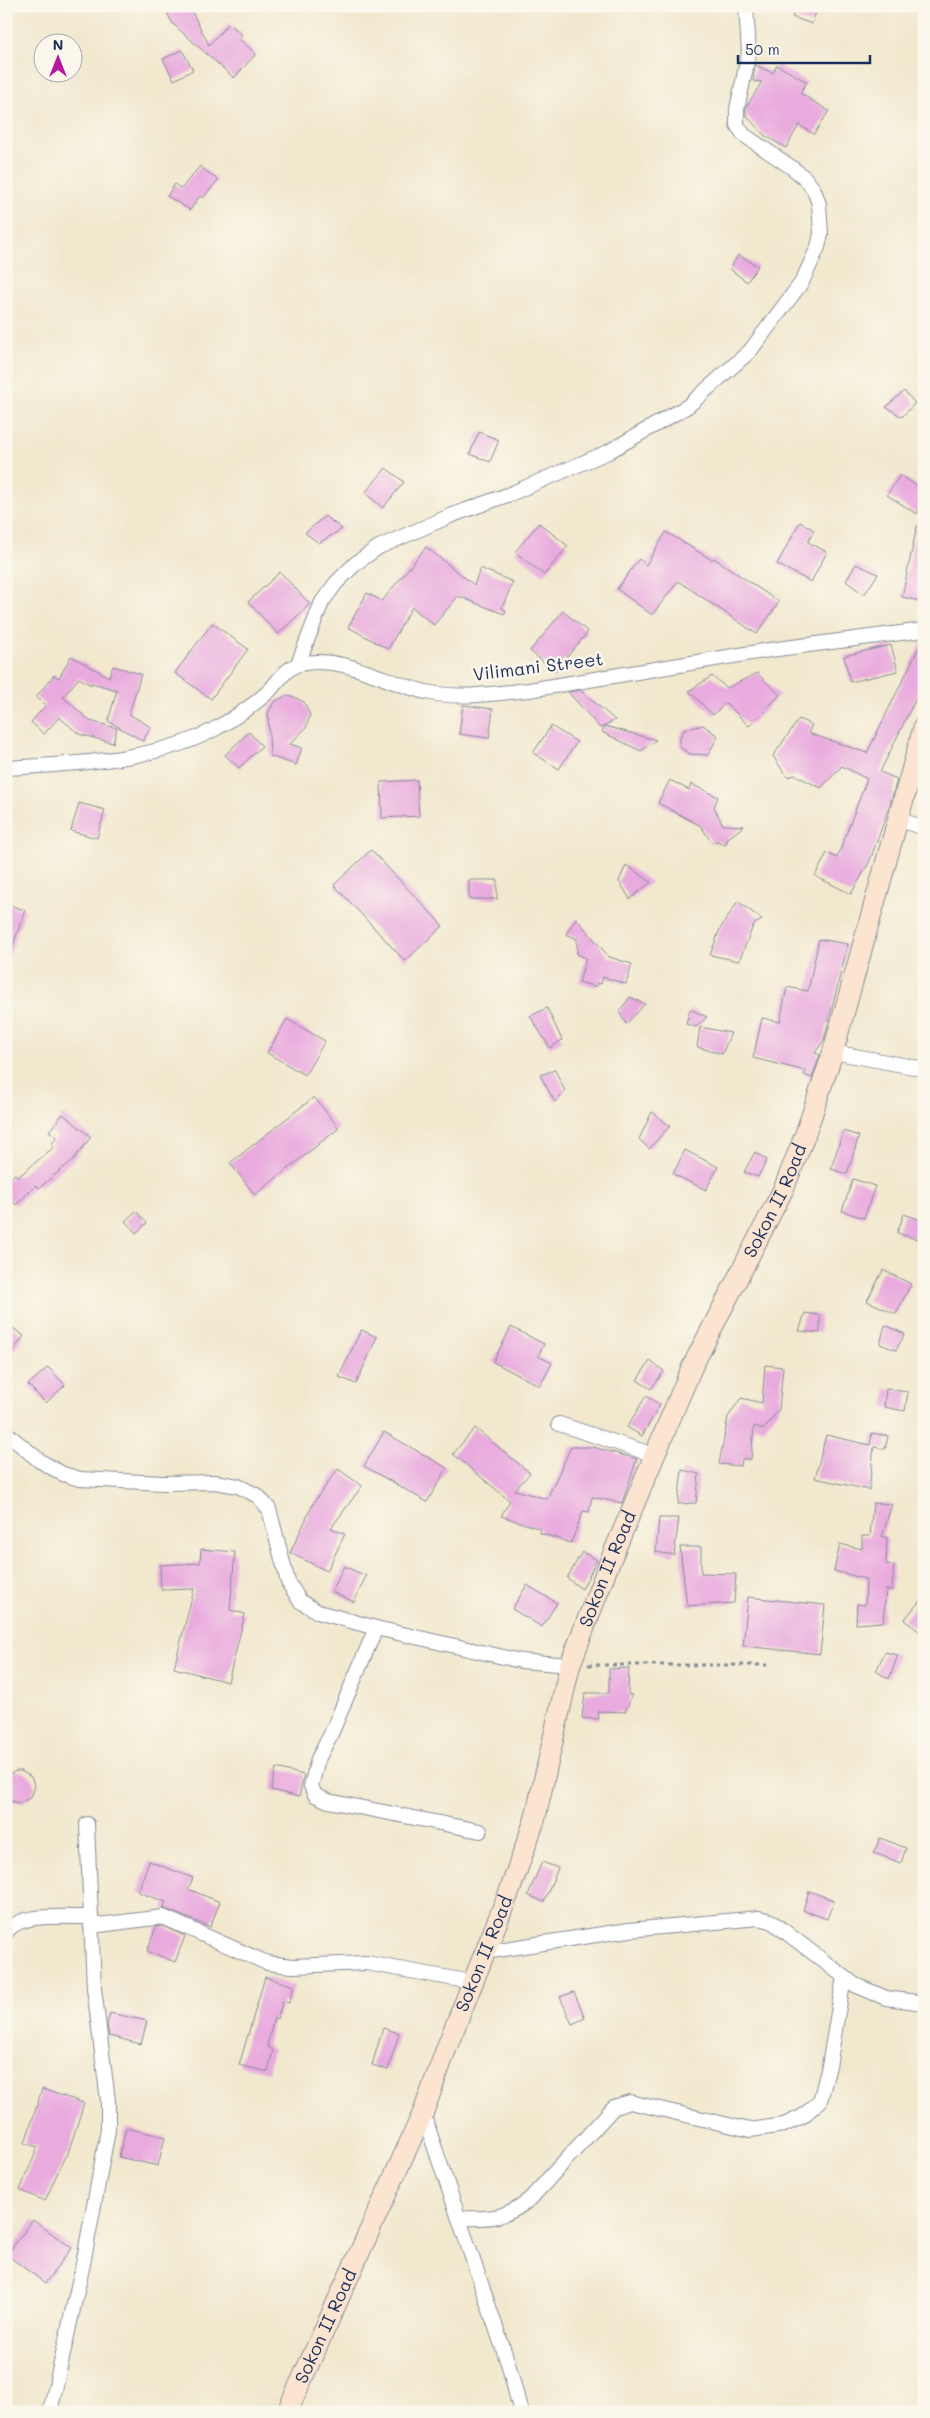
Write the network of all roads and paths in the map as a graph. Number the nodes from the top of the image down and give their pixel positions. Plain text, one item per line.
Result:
1 (746, 6) edge
2 (924, 630) edge
3 (298, 664) junction
4 (924, 726) edge
5 (6, 768) edge
6 (897, 819) junction
7 (924, 828) edge
8 (833, 1052) junction
9 (924, 1069) edge
10 (560, 1424) dead end
11 (6, 1433) edge
12 (654, 1455) junction
13 (376, 1628) junction
14 (570, 1665) junction
15 (772, 1665) dead end
16 (87, 1824) dead end
17 (480, 1831) dead end
18 (91, 1922) junction
19 (6, 1933) edge
20 (485, 1952) junction
21 (844, 1978) junction
22 (472, 1982) junction
23 (924, 2003) edge
24 (424, 2112) junction
25 (460, 2218) junction
26 (50, 2412) edge
27 (287, 2412) edge
28 (521, 2412) edge

1 - 3 street
2 - 3 street, Vilimani Street
3 - 5 street
4 - 6 street, Sokon II Road
6 - 7 street
6 - 8 street, Sokon II Road
8 - 9 street
8 - 12 street, Sokon II Road
10 - 12 street
11 - 13 street
12 - 14 street, Sokon II Road
13 - 14 street
13 - 17 street
14 - 15 path
14 - 20 street, Sokon II Road
16 - 18 street
18 - 19 street
18 - 22 street
18 - 26 street
20 - 21 street
20 - 22 street, Sokon II Road
21 - 23 street
21 - 25 street
22 - 24 street, Sokon II Road
24 - 25 street
24 - 27 street, Sokon II Road
25 - 28 street

